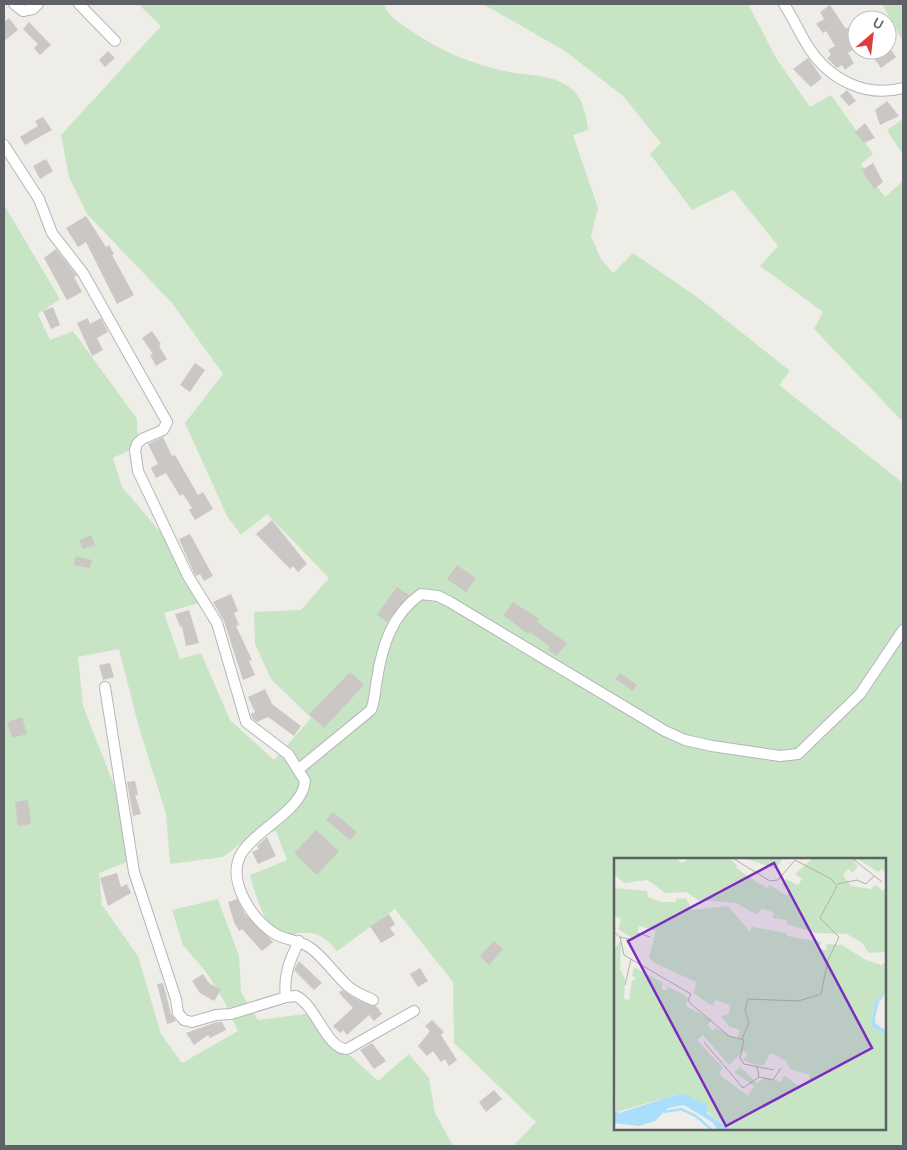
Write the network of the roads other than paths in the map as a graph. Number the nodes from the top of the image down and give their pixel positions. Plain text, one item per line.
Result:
1 (14, 4) edge
2 (38, 4) edge
3 (79, 4) edge
4 (784, 4) edge
5 (115, 41) dead end
6 (903, 88) edge
7 (4, 145) edge
8 (903, 630) edge
9 (105, 687) dead end
10 (299, 770) junction
11 (299, 941) junction
12 (286, 997) junction
13 (373, 1000) dead end
14 (414, 1011) dead end

1 - 2 street
3 - 5 street
4 - 6 street
7 - 10 street
8 - 10 street
9 - 12 street
10 - 11 street
11 - 12 street
11 - 13 street
12 - 14 street

